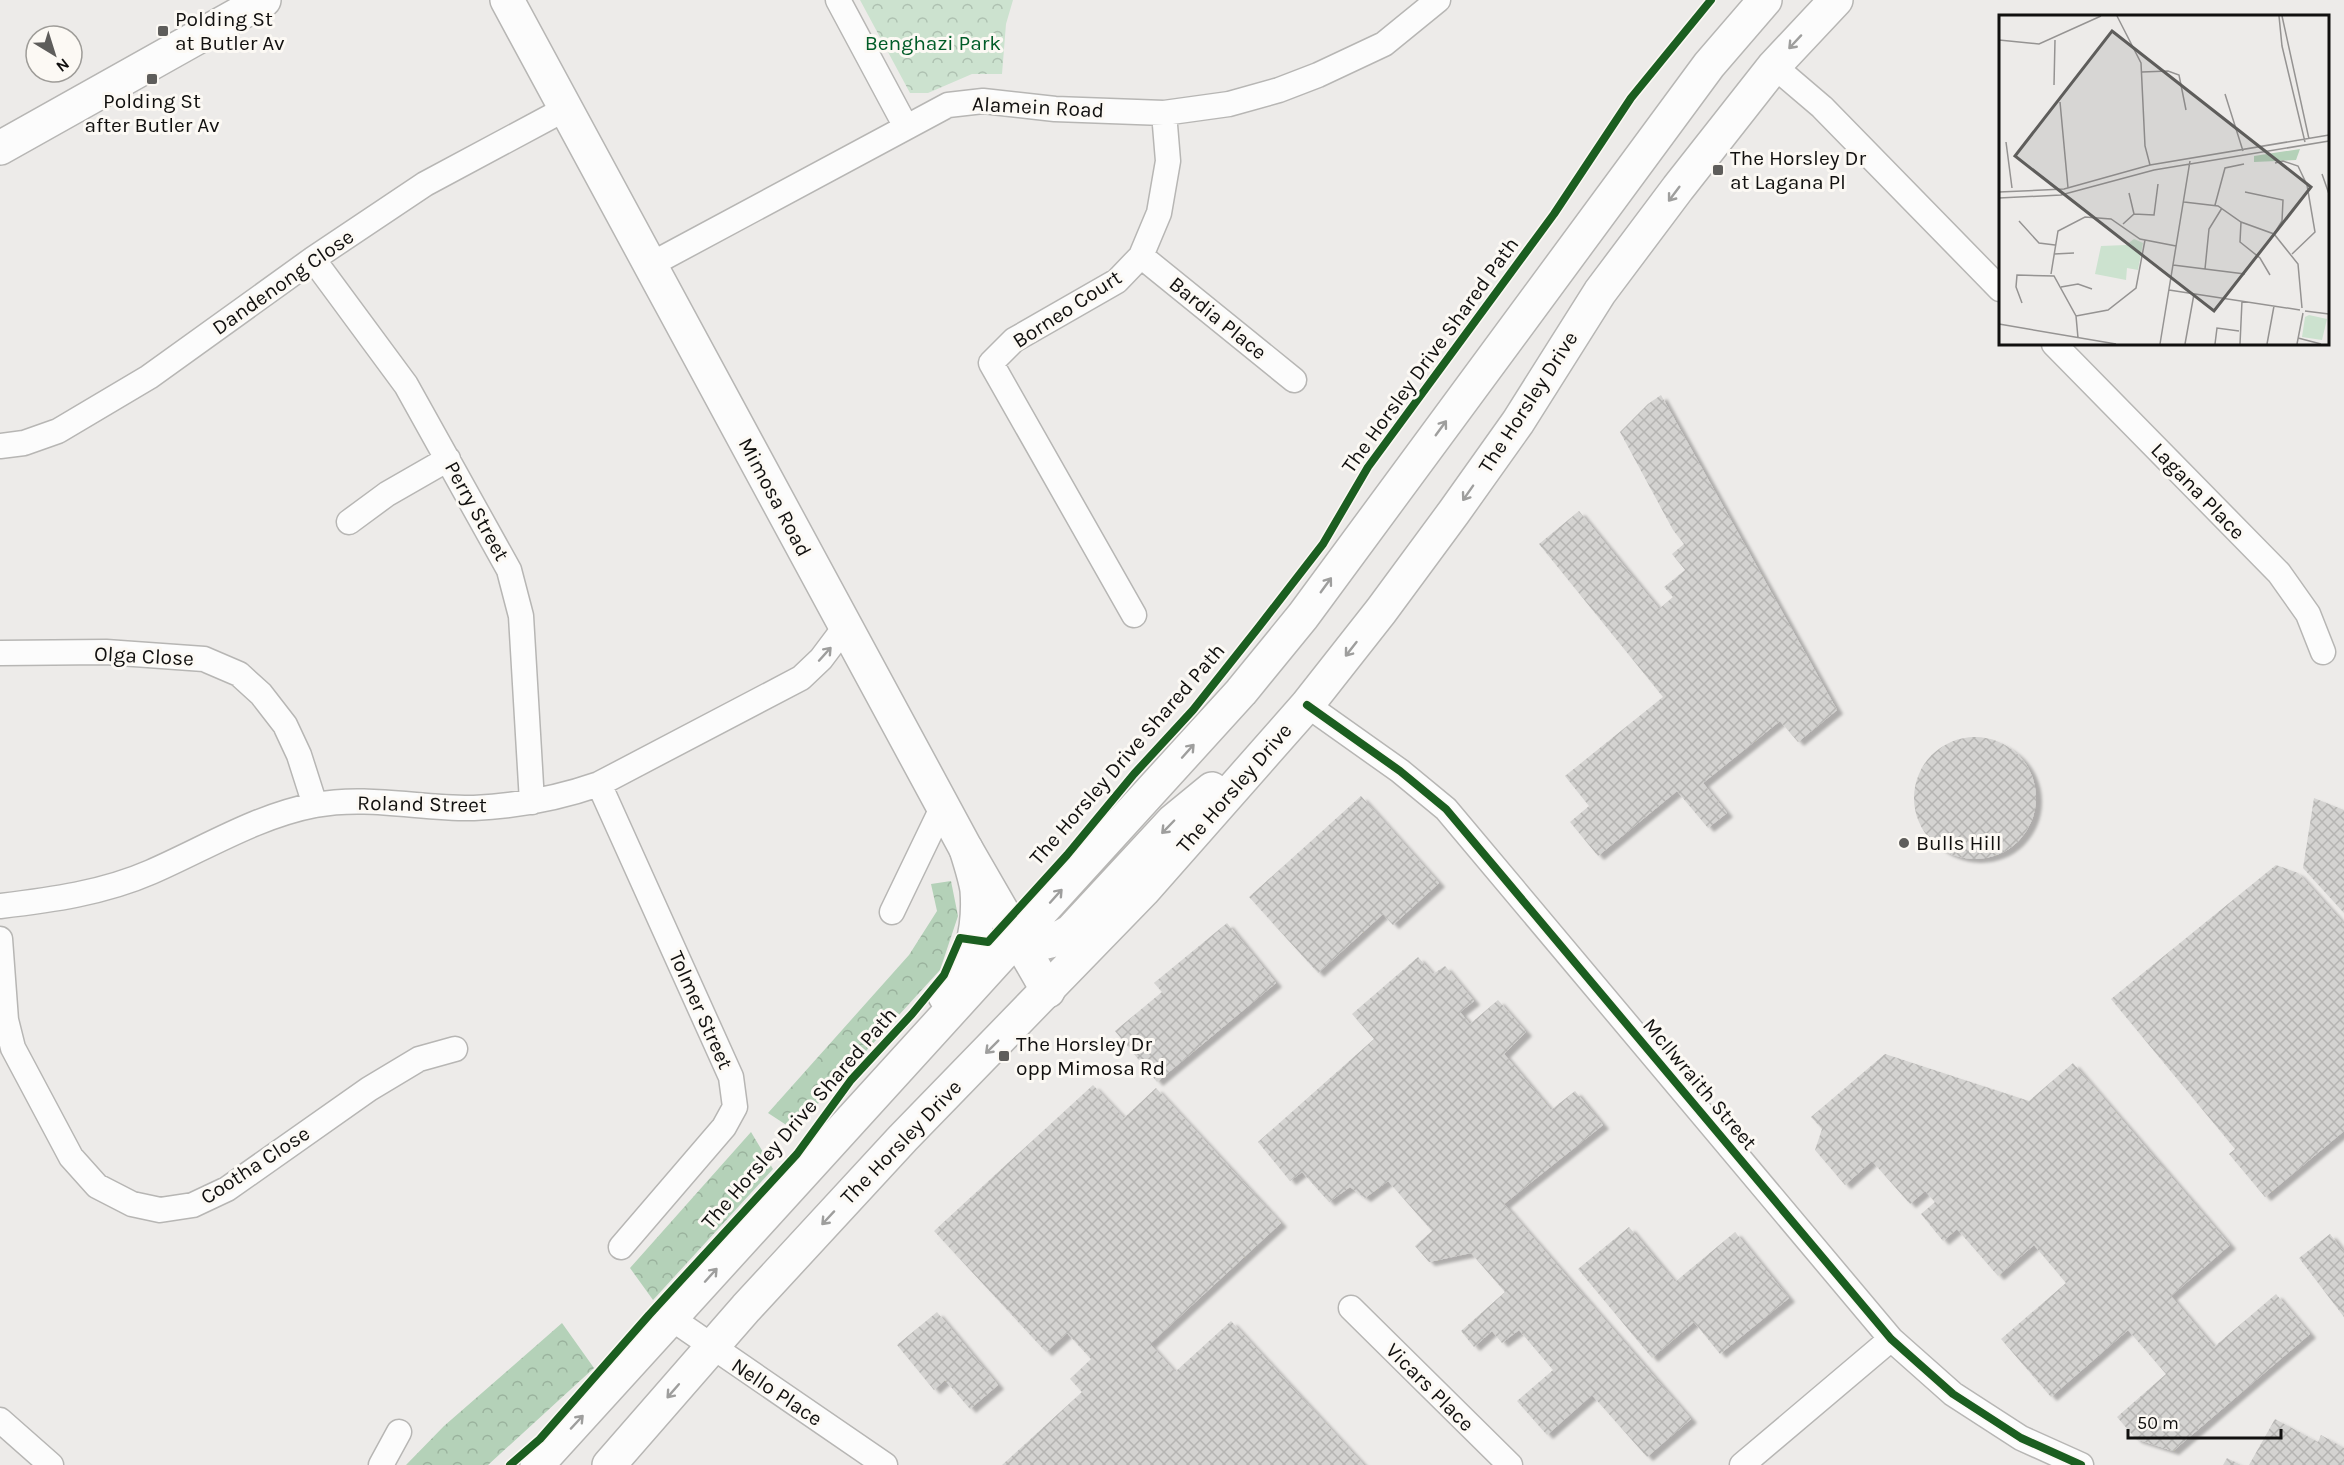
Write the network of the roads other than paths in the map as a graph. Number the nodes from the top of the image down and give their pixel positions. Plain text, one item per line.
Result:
1 (507, 0) edge
2 (838, 0) edge
3 (1438, 0) edge
4 (1765, 0) edge
5 (1836, 0) edge
6 (248, 4) edge
7 (1774, 66) junction
8 (564, 109) junction
9 (1164, 113) junction
10 (906, 127) junction
11 (0, 148) edge
12 (1142, 256) junction
13 (313, 259) junction
14 (650, 265) junction
15 (1999, 287) edge
16 (2055, 345) edge
17 (1294, 380) dead end
18 (0, 446) edge
19 (448, 459) junction
20 (349, 522) dead end
21 (1134, 615) dead end
22 (845, 627) junction
23 (2323, 652) dead end
24 (0, 653) edge
25 (1307, 705) junction
26 (599, 784) junction
27 (532, 802) junction
28 (315, 805) junction
29 (943, 806) junction
30 (966, 849) junction
31 (0, 906) edge
32 (892, 912) dead end
33 (0, 939) edge
34 (1017, 939) junction
35 (1048, 991) junction
36 (454, 1049) dead end
37 (838, 1136) junction
38 (621, 1247) dead end
39 (1351, 1308) dead end
40 (671, 1318) junction
41 (1891, 1339) junction
42 (711, 1347) junction
43 (0, 1420) edge
44 (399, 1432) dead end
45 (51, 1465) edge
46 (381, 1465) edge
47 (537, 1465) edge
48 (609, 1465) edge
49 (885, 1465) edge
50 (1510, 1465) edge
51 (1742, 1465) edge
52 (2081, 1465) edge

1 - 8 main road, Mimosa Road
2 - 10 street
3 - 9 street, Alamein Road
34 -> 4 main road
5 -> 7 main road, The Horsley Drive
6 - 11 main road
7 - 15 street
7 -> 25 main road, The Horsley Drive
8 - 13 street, Dandenong Close
8 - 14 main road, Mimosa Road
9 - 10 street, Alamein Road
9 - 12 street, Borneo Court
10 - 14 street, Alamein Road
12 - 17 street, Bardia Place
12 - 21 street, Borneo Court
13 - 18 street, Dandenong Close
13 - 19 street, Perry Street
14 - 22 main road, Mimosa Road
16 - 23 street, Lagana Place
19 - 20 street
19 - 27 street, Perry Street
26 -> 22 street, Roland Street
22 - 29 main road, Mimosa Road
24 - 28 street, Olga Close
25 -> 34 main road
25 - 35 main road, The Horsley Drive
25 - 41 street, McIlwraith Street
26 - 27 street, Roland Street
26 - 38 street, Tolmer Street
27 - 28 street, Roland Street
28 - 31 street, Roland Street
29 - 30 main road, Mimosa Road
29 - 32 street
30 - 34 main road, Mimosa Road
30 - 37 main road
33 - 36 street, Cootha Close
34 - 35 main road, Mimosa Road
34 - 37 main road
35 -> 42 main road, The Horsley Drive
40 -> 37 main road
39 - 50 street, Vicars Place
40 - 42 street, Nello Place
47 -> 40 main road
41 - 51 street
41 - 52 street, McIlwraith Street
42 -> 48 main road, The Horsley Drive
42 - 49 street, Nello Place
43 - 45 street
44 - 46 street

